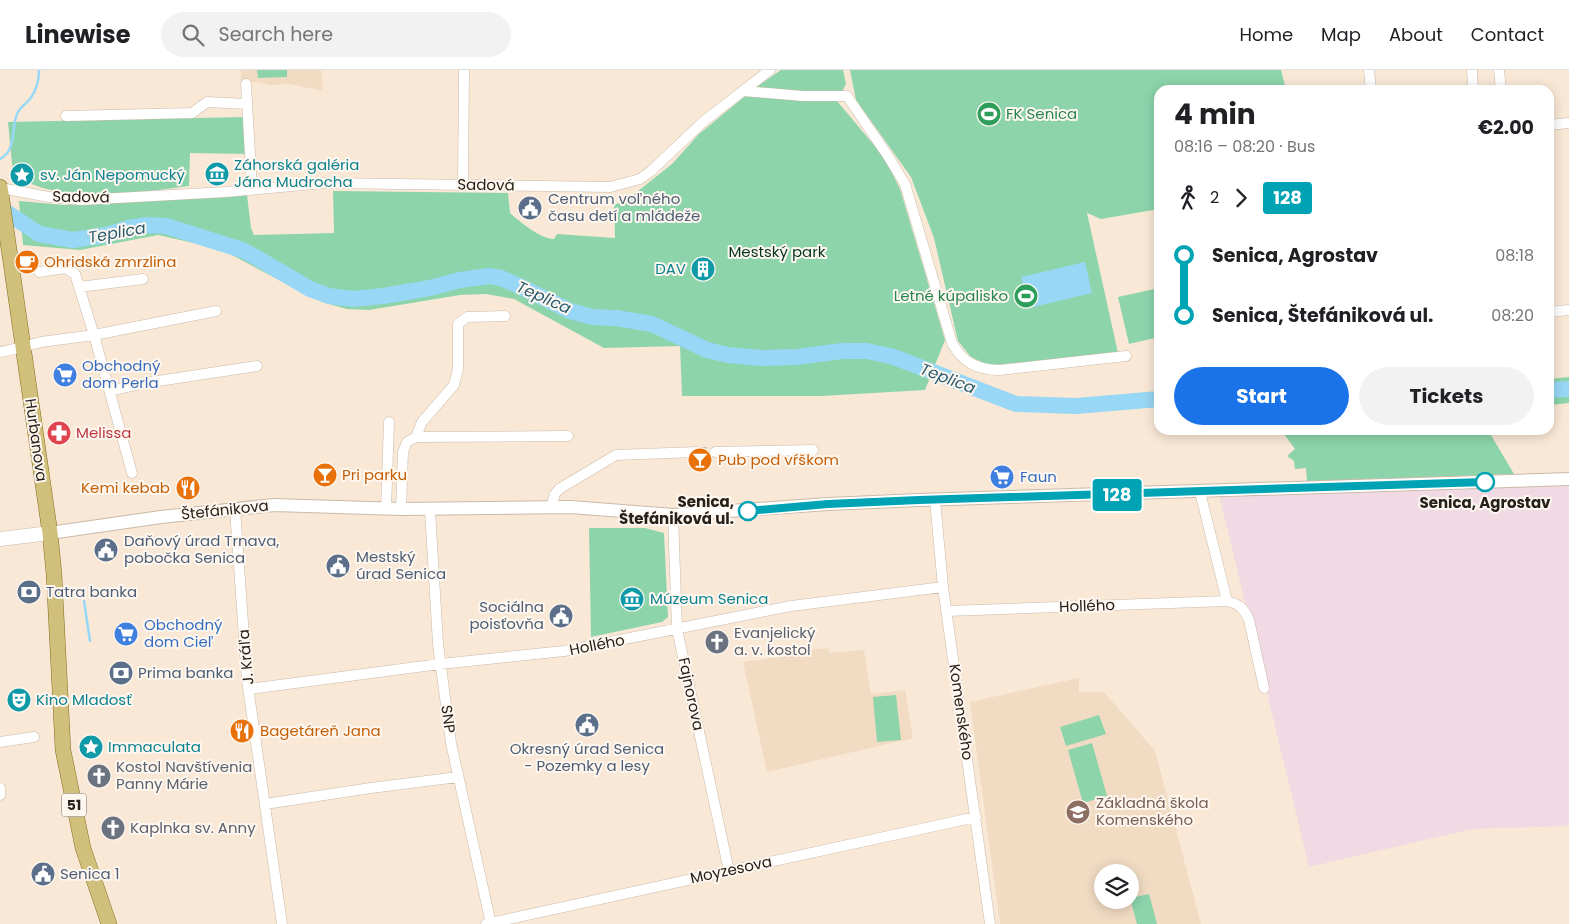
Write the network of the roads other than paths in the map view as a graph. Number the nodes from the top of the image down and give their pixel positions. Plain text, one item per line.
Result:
1 (464, 70) edge
2 (770, 70) edge
3 (1369, 70) edge
4 (1472, 70) edge
5 (1499, 70) edge
6 (246, 84) dead end
7 (1370, 85) edge
8 (1474, 85) edge
9 (1500, 85) edge
10 (743, 91) junction
11 (247, 104) junction
12 (66, 116) dead end
13 (1569, 123) edge
14 (1554, 124) edge
15 (463, 185) junction
16 (252, 190) junction
17 (1, 191) edge
18 (39, 272) dead end
19 (143, 279) dead end
20 (79, 288) junction
21 (1569, 310) edge
22 (216, 311) dead end
23 (1554, 312) edge
24 (505, 316) dead end
25 (94, 335) junction
26 (23, 348) junction
27 (0, 352) edge
28 (1126, 356) dead end
29 (257, 366) dead end
30 (110, 391) junction
31 (389, 422) dead end
32 (416, 436) junction
33 (568, 436) dead end
34 (813, 450) dead end
35 (697, 452) tunnel mouth
36 (714, 452) tunnel mouth
37 (132, 473) dead end
38 (1569, 479) edge
39 (1200, 492) junction
40 (936, 500) junction
41 (551, 507) junction
42 (235, 509) junction
43 (386, 509) junction
44 (402, 509) junction
45 (430, 510) junction
46 (672, 515) junction
47 (50, 533) junction
48 (0, 538) edge
49 (943, 587) junction
50 (1227, 601) junction
51 (947, 611) junction
52 (677, 629) junction
53 (440, 664) junction
54 (1264, 688) dead end
55 (249, 689) junction
56 (34, 737) dead end
57 (0, 742) edge
58 (458, 777) junction
59 (0, 788) edge
60 (0, 795) edge
61 (265, 804) junction
62 (976, 817) junction
63 (729, 871) junction
64 (109, 924) edge
65 (282, 924) edge
66 (489, 924) edge
67 (990, 924) edge

1 - 15 street
2 - 10 street, Sadová
3 - 7 street
4 - 8 street
5 - 9 street
6 - 11 street
10 - 15 street, Sadová
10 - 28 street
11 - 12 street
11 - 16 street
13 - 14 street
15 - 16 street, Sadová
16 - 17 street, Sadová
17 - 26 main road, Hurbanova / 51
18 - 20 street
19 - 20 street
20 - 25 street
21 - 23 street
22 - 25 street
24 - 32 street
25 - 26 street
25 - 30 street
26 - 27 street
26 - 47 main road, Hurbanova / 51
29 - 30 street
30 - 37 street
31 - 43 street
32 - 33 street
32 - 44 street
34 - 36 street
35 - 41 street
38 - 39 street, Štefánikova
39 - 40 street, Štefánikova
39 - 50 street
40 - 46 street, Štefánikova
40 - 49 street, Komenského
41 - 45 street, Štefánikova
41 - 46 street, Štefánikova
42 - 43 street, Štefánikova
42 - 47 street, Štefánikova
42 - 55 street, J. Kráľa
43 - 44 street, Štefánikova
44 - 45 street, Štefánikova
45 - 53 street, SNP
46 - 52 street, Fajnorova
47 - 48 main road
47 - 64 main road, 51
49 - 51 street, Komenského
49 - 52 street, Hollého
50 - 51 street, Hollého
50 - 54 street
51 - 62 street, Komenského
52 - 53 street, Hollého
52 - 63 street, Fajnorova
53 - 55 street, Hollého
53 - 58 street, SNP
55 - 61 street, J. Kráľa
56 - 57 street
58 - 61 street
58 - 66 street, SNP
59 - 60 street
61 - 65 street, J. Kráľa
62 - 63 street, Moyzesova
62 - 67 street, Komenského
63 - 66 street, Moyzesova

